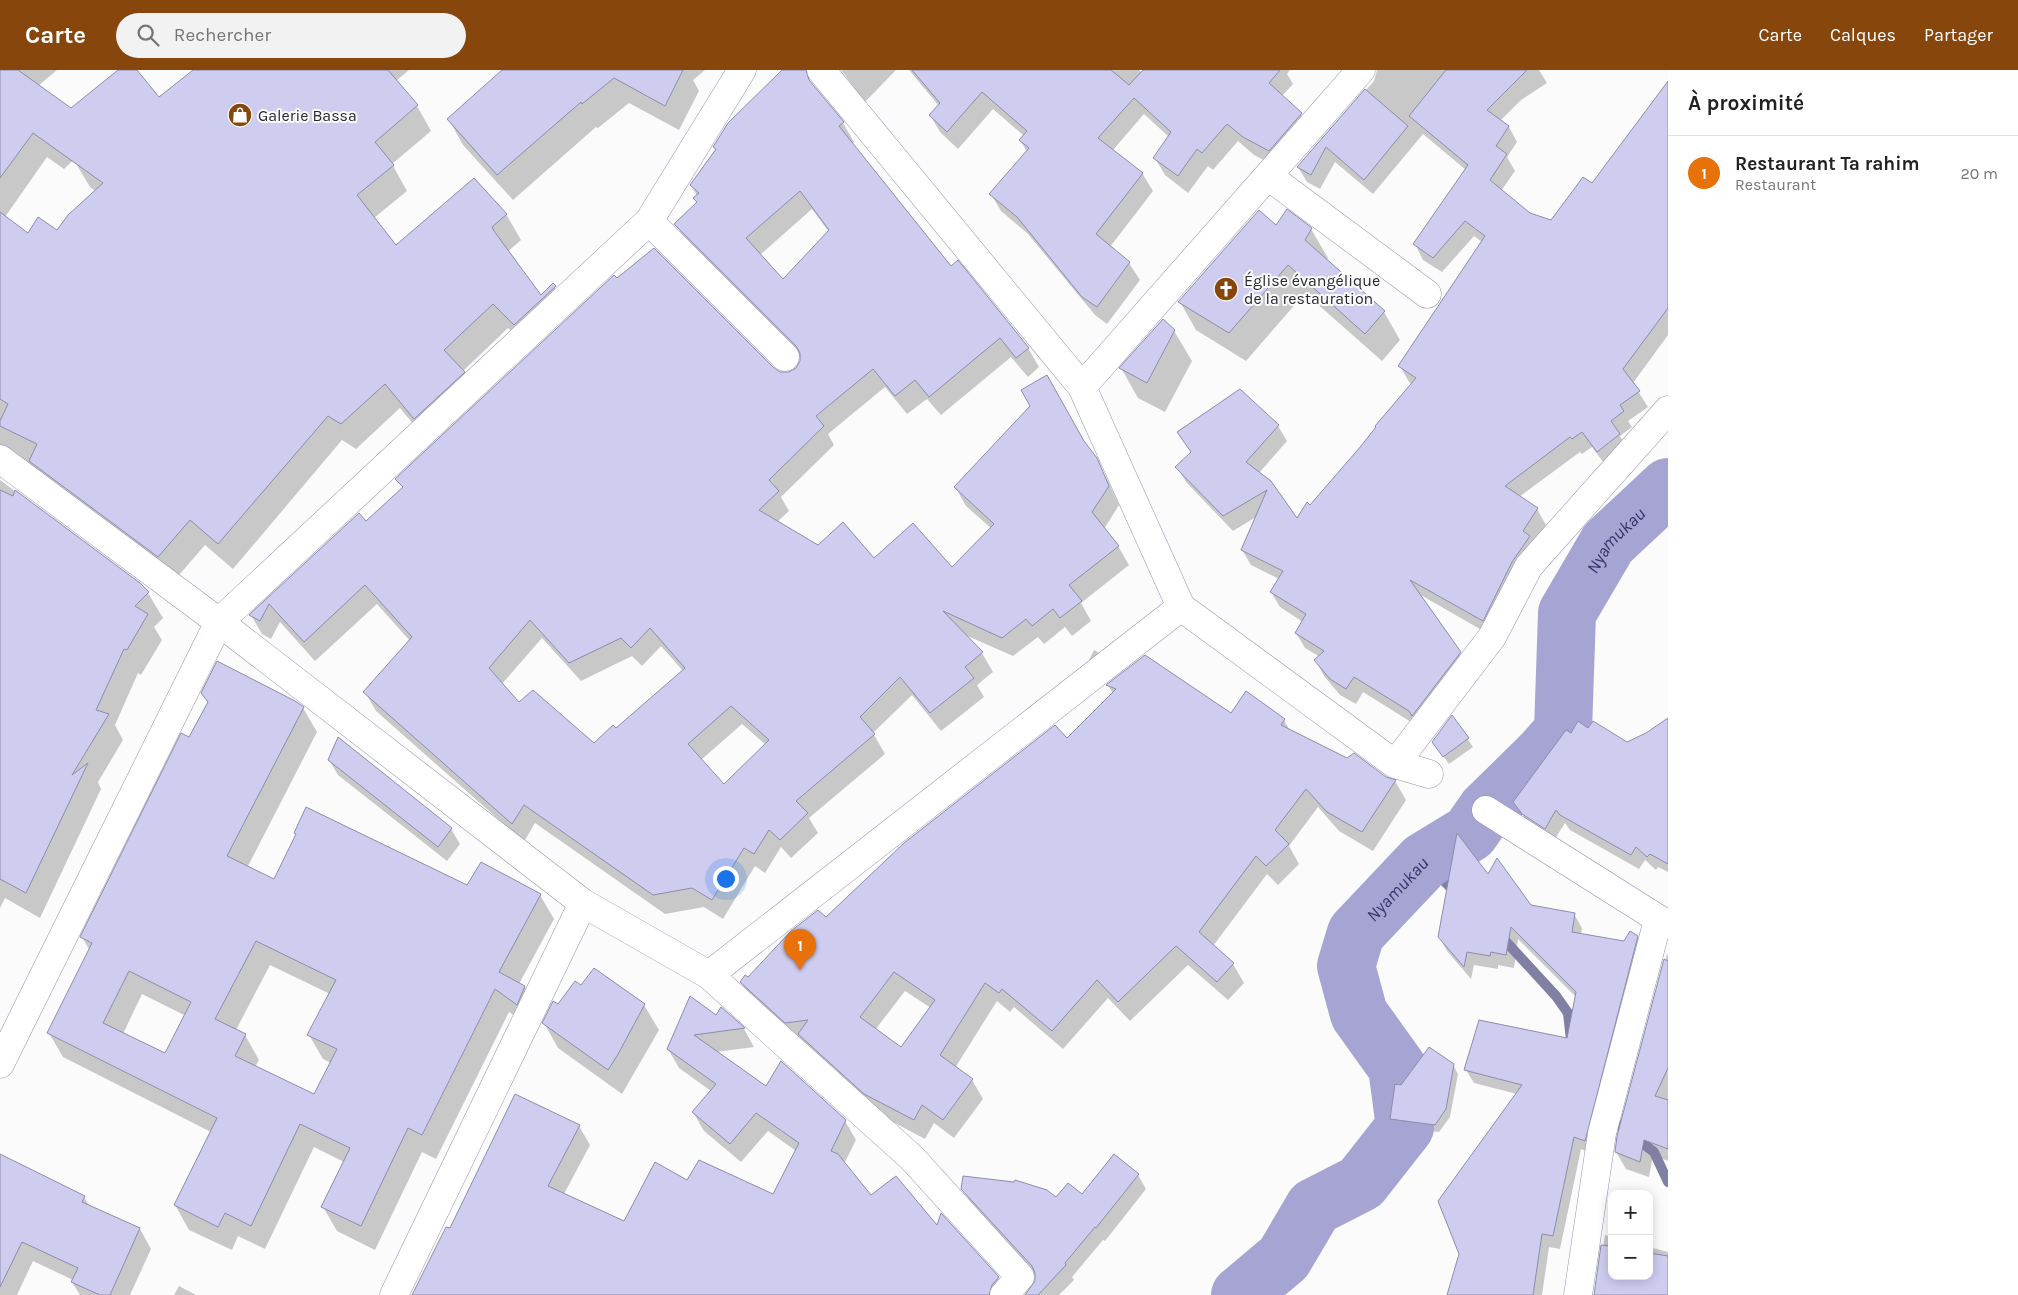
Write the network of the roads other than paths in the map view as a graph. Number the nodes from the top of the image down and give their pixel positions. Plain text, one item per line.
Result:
1 (742, 70) edge
2 (821, 70) edge
3 (1361, 70) edge
4 (1268, 176) junction
5 (649, 221) junction
6 (1427, 294) dead end
7 (785, 357) dead end
8 (1082, 387) junction
9 (1668, 410) edge
10 (0, 459) edge
11 (1180, 607) junction
12 (219, 622) junction
13 (1395, 764) junction
14 (1429, 774) dead end
15 (1486, 810) dead end
16 (583, 903) junction
17 (1665, 920) edge
18 (709, 975) junction
19 (0, 1064) edge
20 (394, 1295) edge
21 (1004, 1295) edge
22 (1578, 1295) edge

1 - 5 street
2 - 8 street
3 - 4 street
4 - 6 street
4 - 8 street
5 - 7 street
5 - 12 street
8 - 11 street
9 - 13 street
10 - 12 street
11 - 13 street
11 - 18 street
12 - 16 street
12 - 19 street
13 - 14 street
15 - 17 street
16 - 18 street
16 - 20 street
17 - 22 street
18 - 21 street

